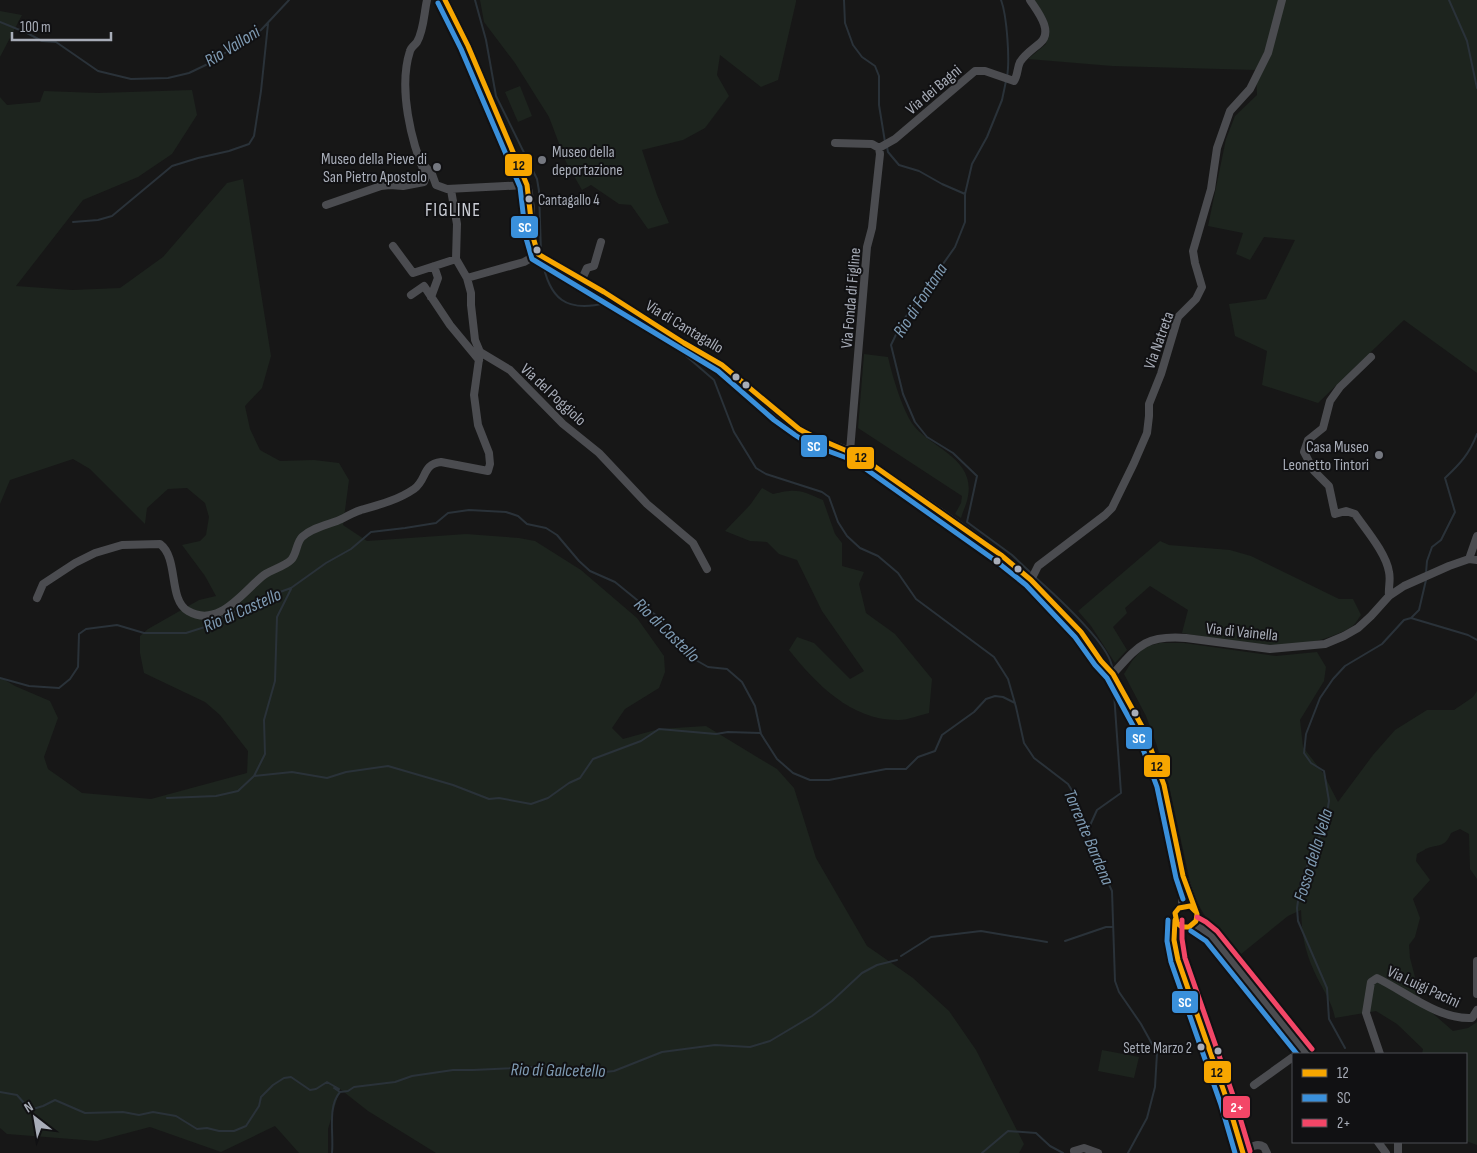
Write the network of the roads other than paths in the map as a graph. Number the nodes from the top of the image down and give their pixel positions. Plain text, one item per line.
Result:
1 (426, 0) edge
2 (445, 0) edge
3 (1030, 0) edge
4 (1282, 0) edge
5 (835, 143) dead end
6 (879, 148) junction
7 (419, 162) junction
8 (527, 185) junction
9 (451, 190) junction
10 (326, 205) dead end
11 (601, 242) dead end
12 (393, 246) dead end
13 (541, 256) junction
14 (456, 260) junction
15 (434, 266) junction
16 (425, 270) junction
17 (467, 278) junction
18 (582, 279) junction
19 (424, 286) junction
20 (411, 295) dead end
21 (431, 297) junction
22 (479, 356) junction
23 (1371, 357) dead end
24 (850, 451) junction
25 (1477, 536) edge
26 (1473, 560) edge
27 (707, 569) dead end
28 (1031, 580) junction
29 (1389, 596) junction
30 (37, 598) dead end
31 (1110, 672) junction
32 (1183, 876) junction
33 (1182, 906) junction
34 (1195, 911) junction
35 (1175, 920) junction
36 (1194, 924) junction
37 (1186, 928) junction
38 (1175, 937) junction
39 (1477, 961) edge
40 (1477, 994) edge
41 (1477, 1010) edge
42 (1302, 1053) edge
43 (1380, 1053) edge
44 (1292, 1058) edge
45 (1254, 1085) dead end
46 (1074, 1151) dead end
47 (1098, 1153) edge
48 (1243, 1153) edge
49 (1248, 1153) edge
50 (1267, 1153) edge

1 - 7 street
2 - 8 street
3 - 6 street, Via dei Bagni
4 - 28 street, Via Natreta
5 - 6 street
6 - 24 street, Via Fonda di Figline
7 - 9 street
7 - 10 street
8 - 9 street
8 - 13 street
9 - 14 street
11 - 18 street
12 - 16 street
13 - 17 street
13 - 18 street, Via di Cantagallo
14 - 15 street
14 - 17 street
15 - 16 street
15 - 21 street
16 - 19 street
17 - 22 street
18 - 24 street, Via di Cantagallo
19 - 20 street
19 - 21 street, Via del Poggiolo
21 - 22 street, Via del Poggiolo
22 - 27 street, Via del Poggiolo
22 - 30 street
23 - 29 street
24 - 28 street, Via di Cantagallo
25 - 26 street
26 - 29 street, Via di Vainella
28 - 31 street, Via di Cantagallo
29 - 31 street, Via di Vainella
31 - 32 street, Via di Cantagallo
32 - 33 street
32 - 34 street
33 - 34 street
33 - 35 street
34 - 36 street
35 - 37 street
35 - 38 street
36 - 37 street
36 - 42 street
37 - 38 street
38 - 48 street
39 - 40 street, Via Luigi Pacini
41 - 43 street, Via Luigi Pacini
44 - 45 street
46 - 47 street
48 - 49 street
48 - 50 street

